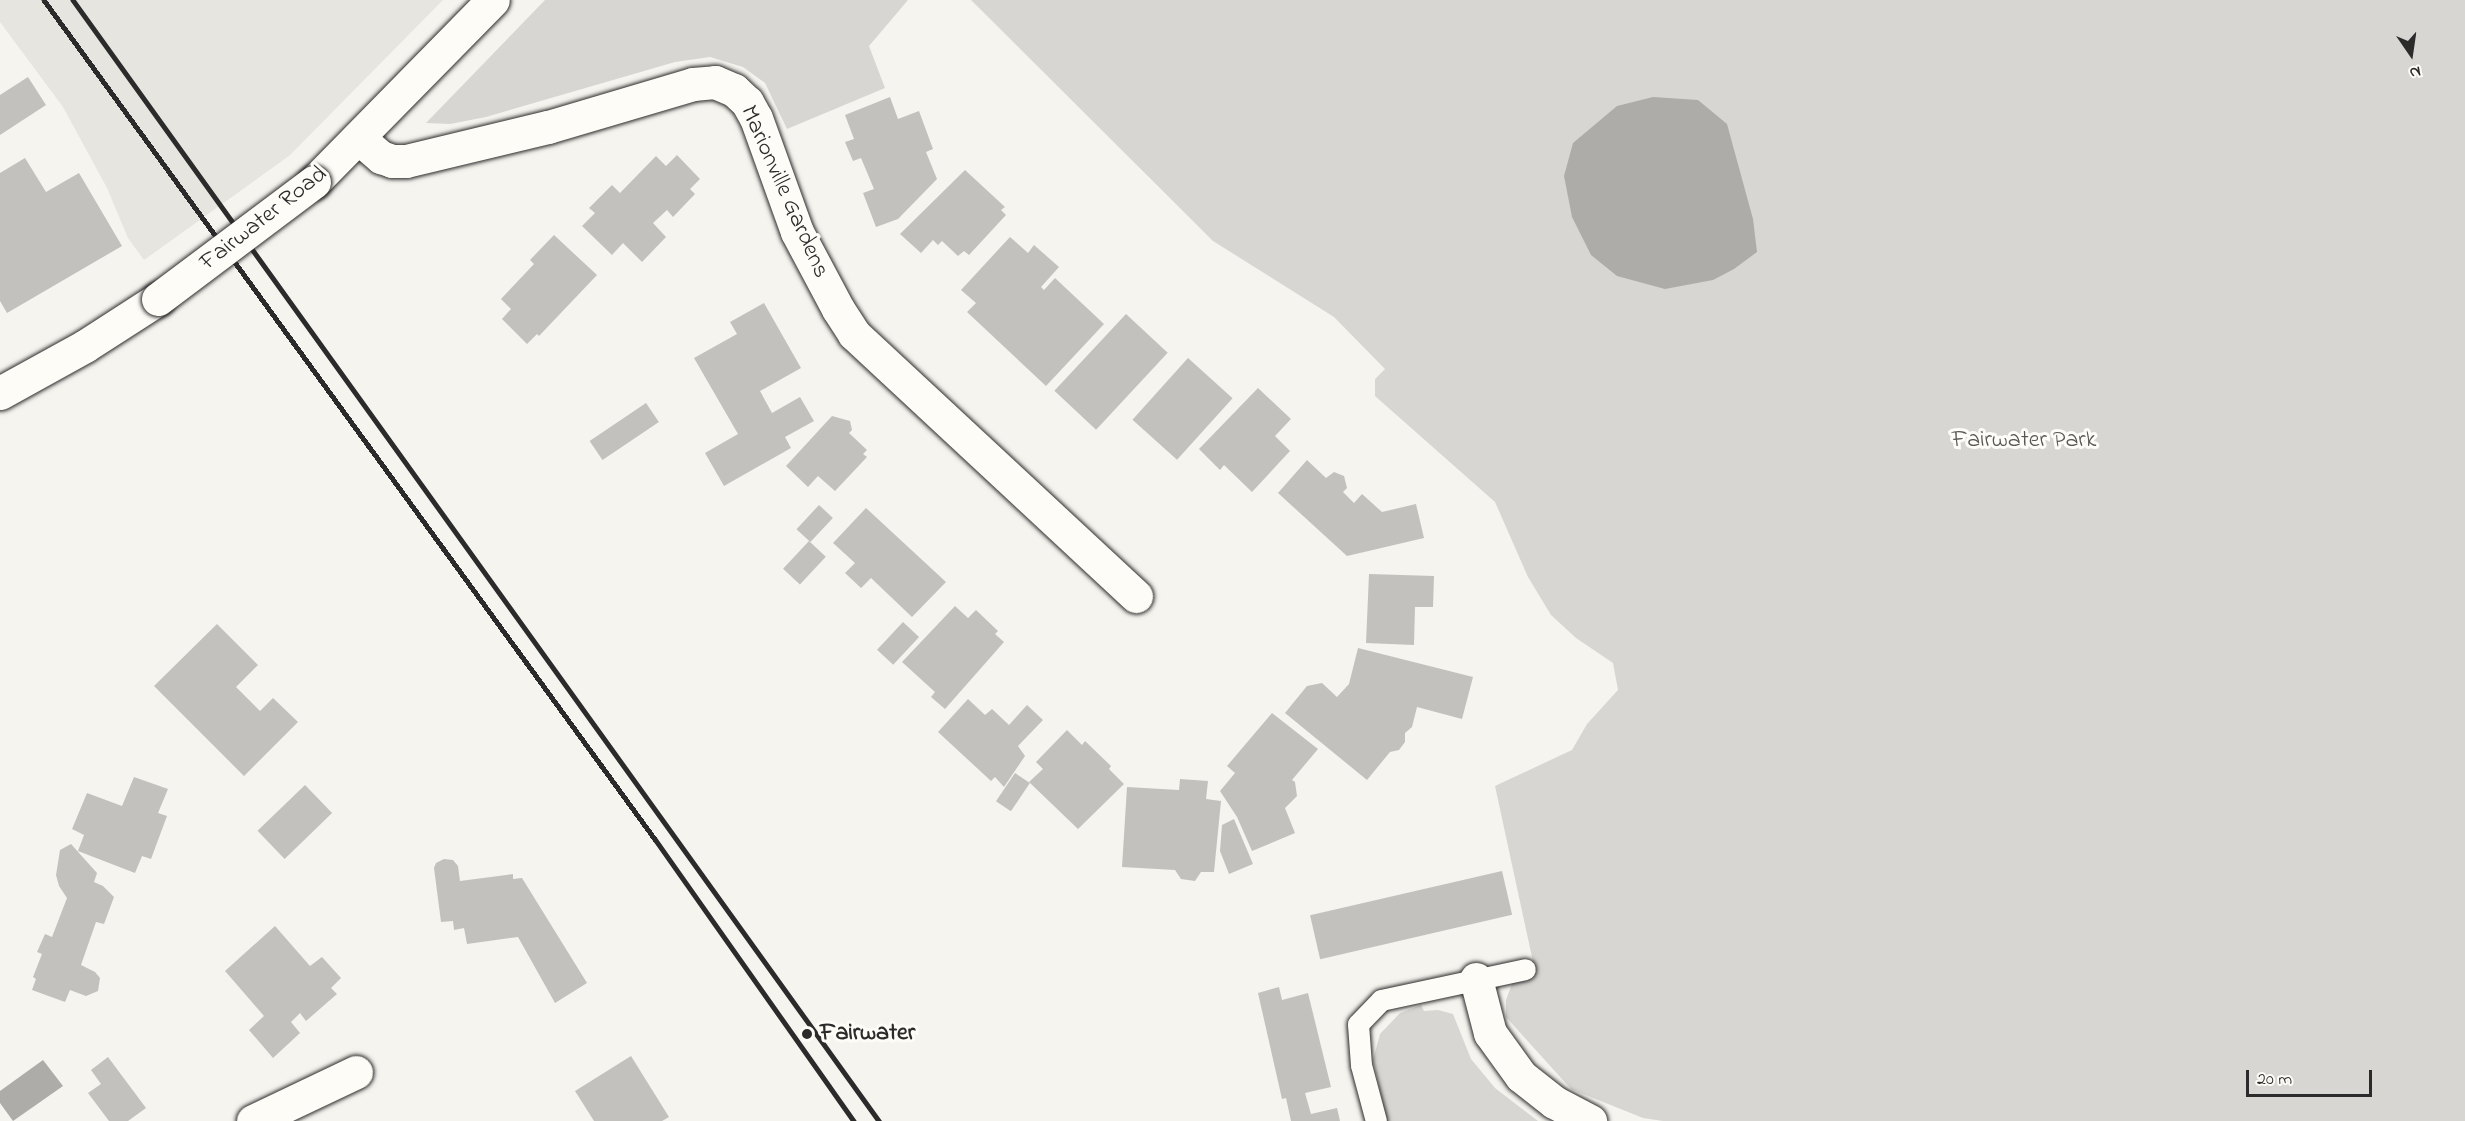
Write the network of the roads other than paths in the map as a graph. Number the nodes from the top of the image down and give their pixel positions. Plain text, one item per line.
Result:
1 (493, 0) edge
2 (360, 139) junction
3 (0, 393) edge
4 (1136, 596) dead end
5 (1525, 969) dead end
6 (1476, 979) junction
7 (356, 1072) dead end
8 (253, 1121) edge
9 (1376, 1121) edge
10 (1590, 1121) edge

1 - 2 street, Fairwater Road
2 - 3 street, Fairwater Road, bridge
2 - 4 street, Marionville Gardens
5 - 6 lane
6 - 9 lane
6 - 10 street
7 - 8 street

